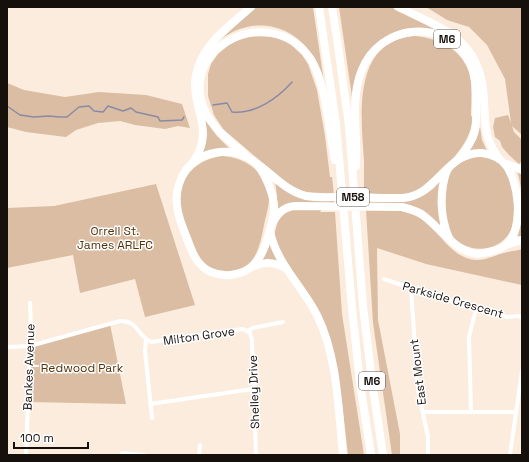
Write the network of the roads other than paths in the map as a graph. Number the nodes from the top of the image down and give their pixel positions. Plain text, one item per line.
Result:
1 (251, 7) edge
2 (319, 7) edge
3 (332, 7) edge
4 (398, 7) edge
5 (458, 160) junction
6 (502, 161) junction
7 (256, 163) junction
8 (191, 164) junction
9 (447, 170) junction
10 (522, 170) edge
11 (342, 192) junction
12 (354, 192) junction
13 (271, 227) junction
14 (522, 240) edge
15 (450, 241) junction
16 (506, 245) junction
17 (252, 267) junction
18 (287, 269) junction
19 (384, 280) dead end
20 (410, 289) junction
21 (30, 303) dead end
22 (476, 310) junction
23 (522, 318) edge
24 (283, 322) dead end
25 (247, 331) junction
26 (146, 339) junction
27 (30, 346) junction
28 (7, 347) edge
29 (29, 366) junction
30 (38, 366) dead end
31 (522, 371) edge
32 (253, 389) junction
33 (150, 404) junction
34 (471, 411) junction
35 (423, 412) junction
36 (516, 412) junction
37 (152, 418) dead end
38 (200, 445) dead end
39 (122, 453) dead end
40 (26, 455) edge
41 (144, 455) edge
42 (199, 455) edge
43 (256, 455) edge
44 (342, 455) edge
45 (371, 455) edge
46 (383, 455) edge
47 (428, 455) edge
48 (510, 455) edge

1 - 8 highway
2 - 11 highway, M6
3 - 12 highway, M6
4 - 6 highway, M6
5 - 6 highway, M58
5 - 9 highway, M58
5 - 12 highway, M6
6 - 10 highway, M58
6 - 16 highway
7 - 8 highway, M58
7 - 9 highway, M58
7 - 11 highway, M6
7 - 13 highway, M58
8 - 17 highway
9 - 15 highway
11 - 45 highway, M6
12 - 46 highway, M6
13 - 15 highway, M58
13 - 17 highway, M58
13 - 18 highway, M58
14 - 16 highway, M58
15 - 16 highway, M58
17 - 18 highway
18 - 44 highway, M58
19 - 20 street, Parkside Crescent
20 - 22 street, Parkside Crescent
20 - 35 street, East Mount
21 - 27 street, Bankes Avenue
22 - 23 street, Parkside Crescent
22 - 34 street
24 - 25 street, Milton Grove
25 - 26 street, Milton Grove
25 - 32 street, Shelley Drive
26 - 27 street, Milton Grove
26 - 33 street
27 - 28 street, Milton Grove
27 - 29 street, Bankes Avenue
29 - 30 lane
29 - 40 street, Bankes Avenue
31 - 36 street
32 - 33 street
32 - 43 street, Shelley Drive
33 - 37 street
34 - 35 street
34 - 36 street
35 - 47 street, East Mount
36 - 48 street
38 - 42 street
39 - 41 street

